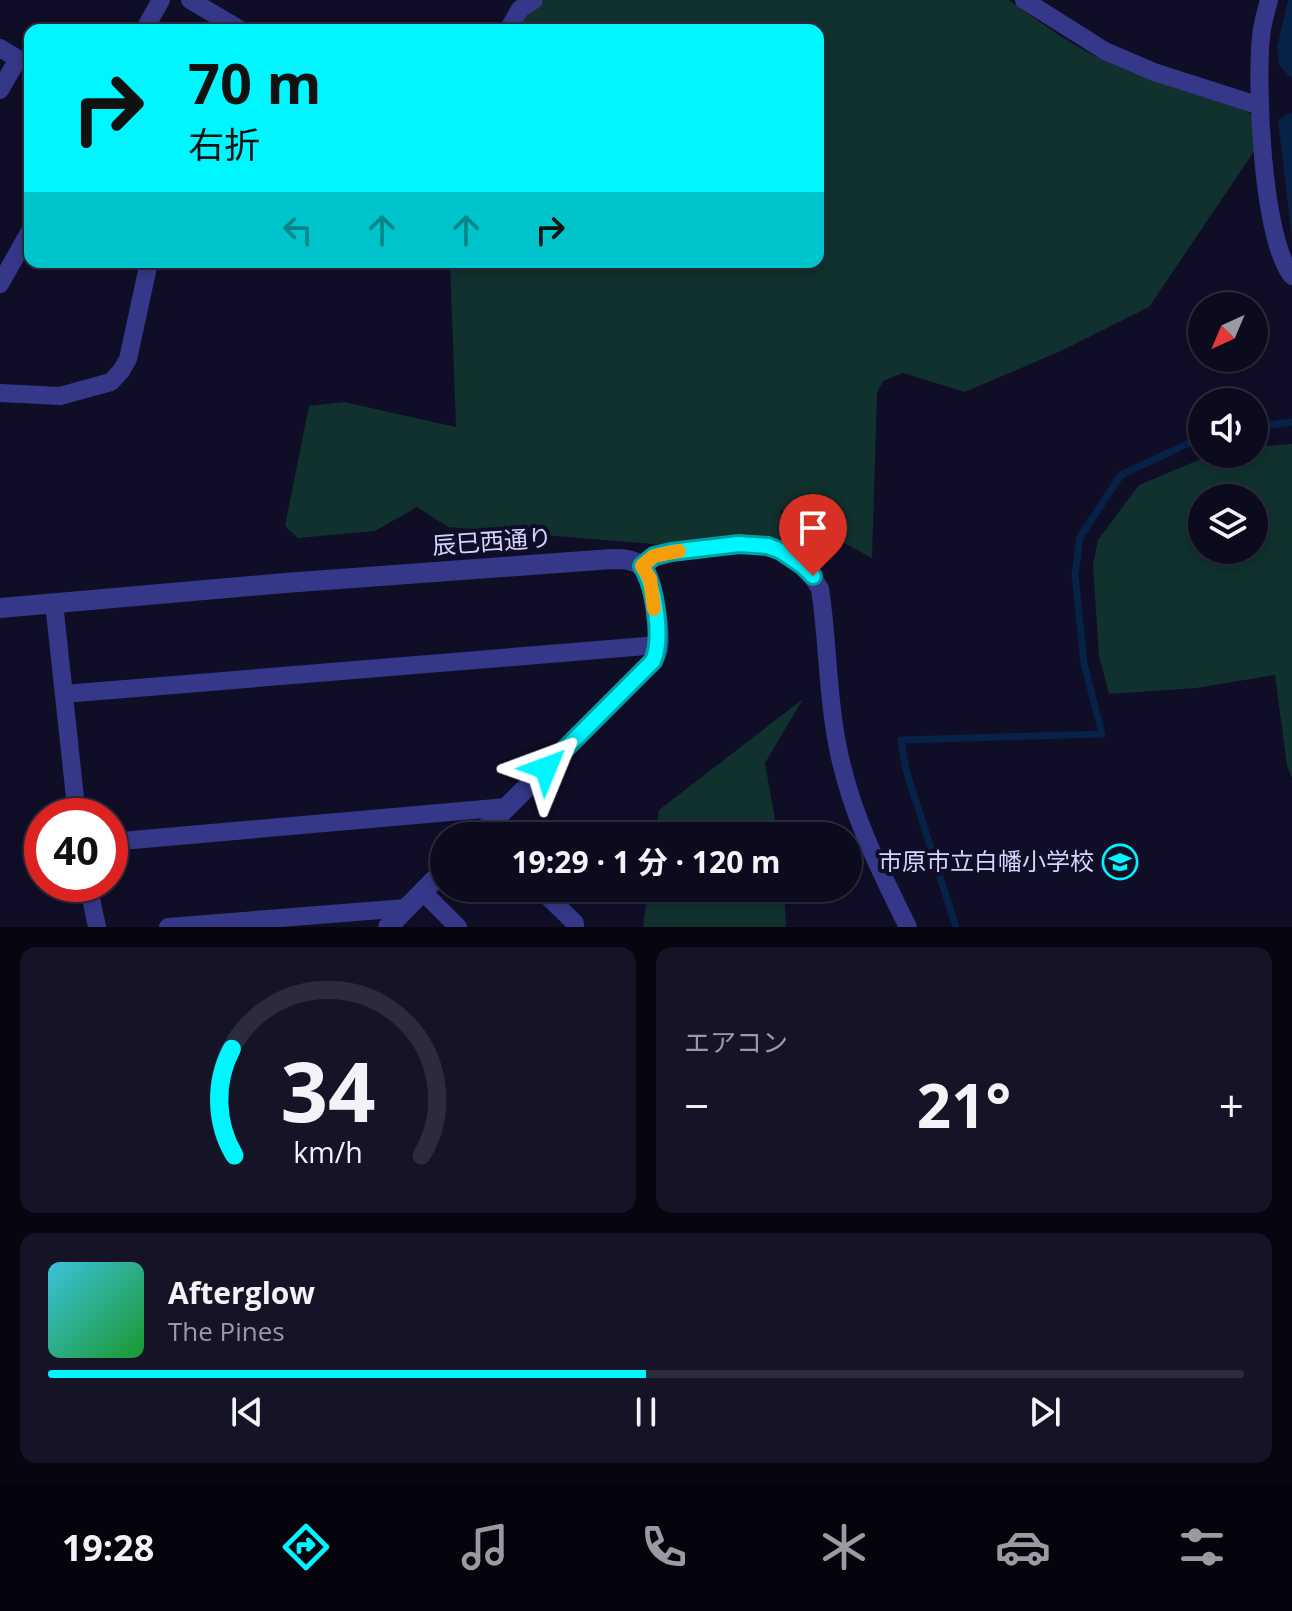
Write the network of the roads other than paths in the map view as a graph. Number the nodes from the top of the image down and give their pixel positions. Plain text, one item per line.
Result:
1 (161, 0) edge
2 (190, 0) edge
3 (1024, 0) edge
4 (1269, 0) edge
5 (519, 3) edge
6 (147, 24) edge
7 (231, 24) edge
8 (510, 24) edge
9 (0, 48) edge
10 (0, 90) edge
11 (1260, 106) junction
12 (24, 242) edge
13 (148, 268) edge
14 (1292, 276) edge
15 (0, 284) edge
16 (0, 393) edge
17 (642, 566) junction
18 (54, 603) junction
19 (0, 608) edge
20 (658, 645) junction
21 (64, 694) junction
22 (75, 798) edge
23 (507, 807) junction
24 (493, 822) edge
25 (128, 840) edge
26 (430, 885) edge
27 (423, 892) junction
28 (92, 902) edge
29 (553, 902) edge
30 (406, 908) junction
31 (97, 927) edge
32 (168, 927) edge
33 (388, 927) edge
34 (458, 927) edge
35 (575, 927) edge
36 (908, 927) edge

1 - 6 street
2 - 7 street
3 - 11 street
4 - 11 street
5 - 8 street
9 - 10 street
11 - 14 street
12 - 15 street
13 - 16 street
17 - 18 street, 辰巳西通り
17 - 20 street
17 - 36 street
18 - 19 street, 辰巳西通り
18 - 21 street
20 - 21 street
20 - 23 street
21 - 22 street
23 - 24 street
23 - 25 street
26 - 27 street
27 - 30 street
27 - 34 street
28 - 31 street
29 - 35 street
30 - 32 street
30 - 33 street

